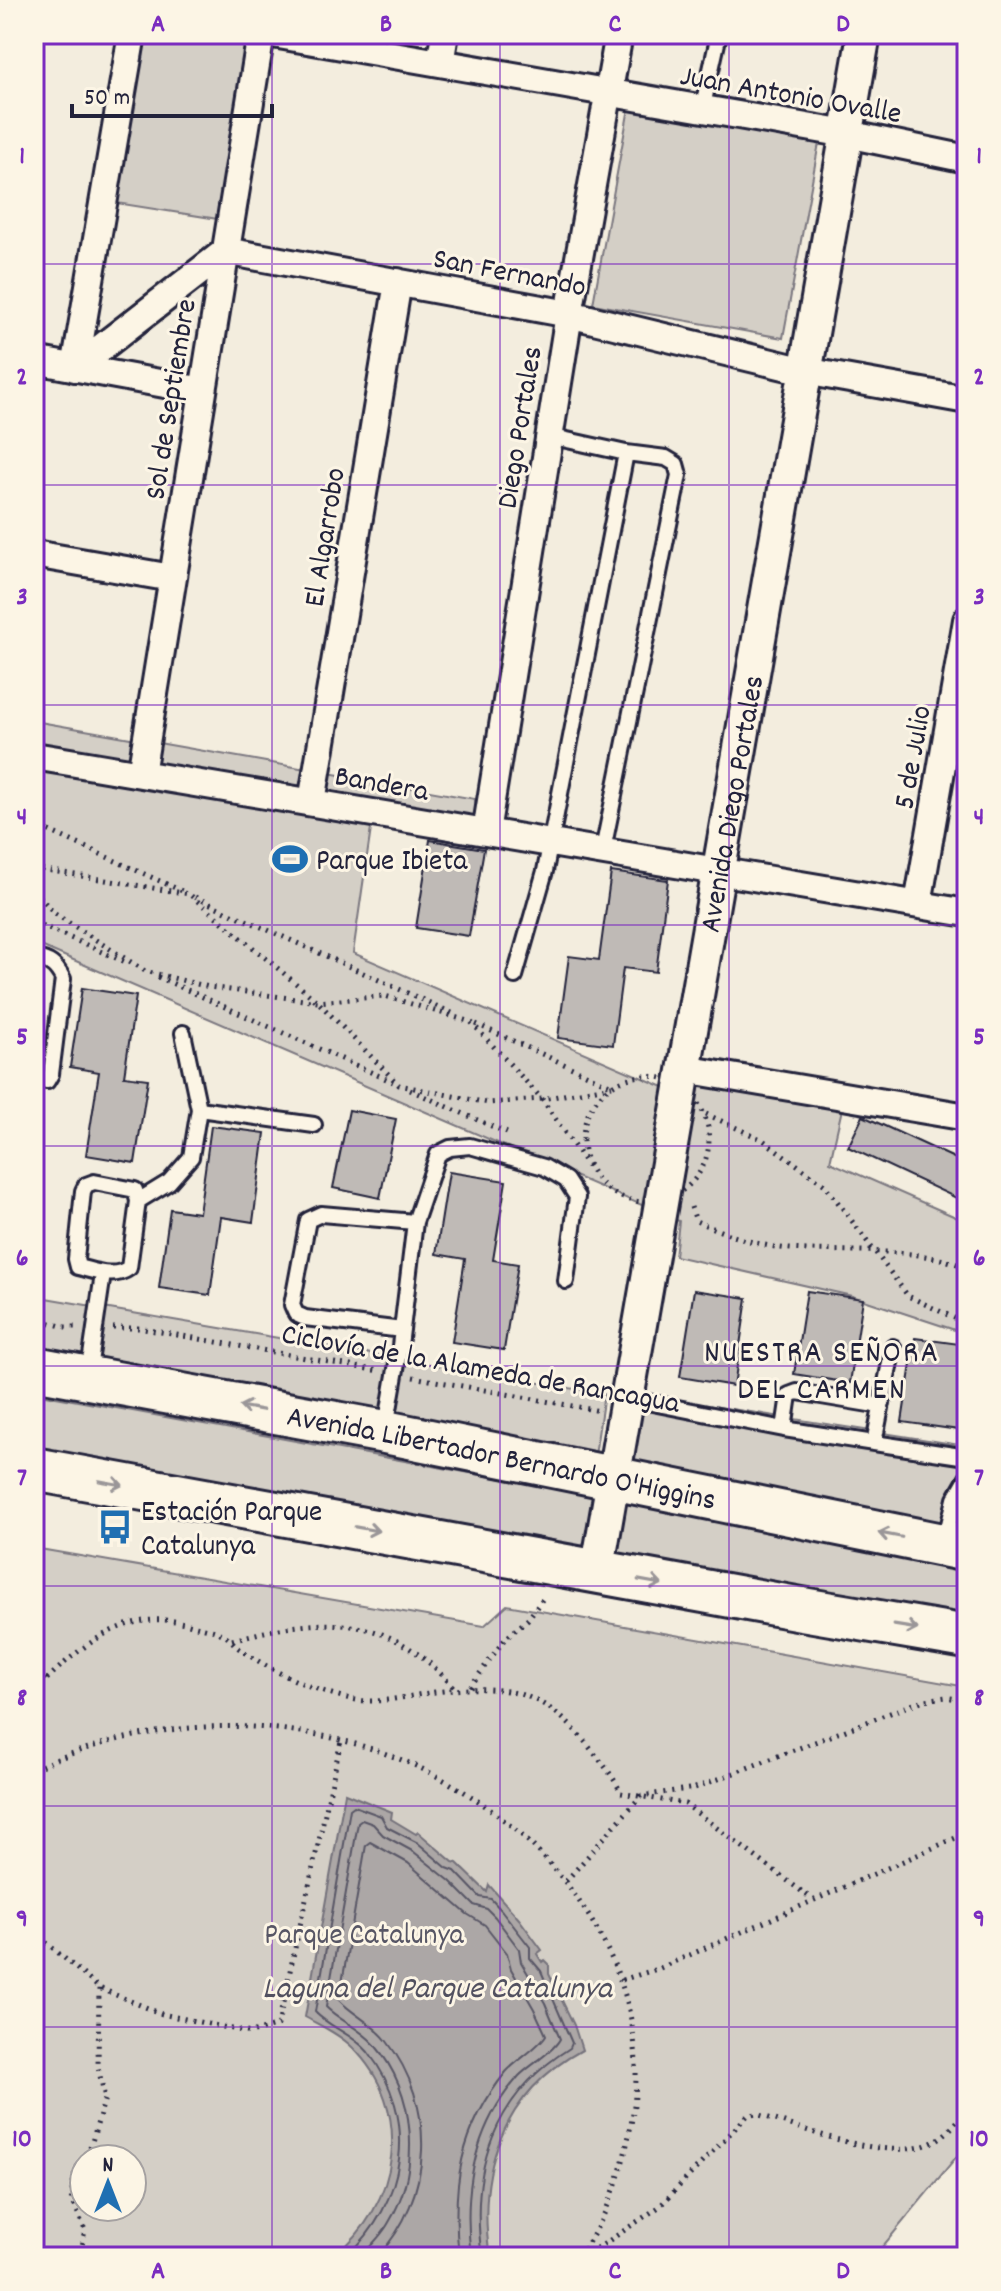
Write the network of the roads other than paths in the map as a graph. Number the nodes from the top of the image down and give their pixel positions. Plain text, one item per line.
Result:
1 (132, 34) edge
2 (261, 34) edge
3 (273, 34) edge
4 (445, 34) edge
5 (619, 34) edge
6 (719, 34) edge
7 (864, 34) edge
8 (440, 63) junction
9 (608, 92) junction
10 (702, 110) junction
11 (847, 134) junction
12 (967, 159) edge
13 (226, 251) junction
14 (398, 282) junction
15 (569, 314) junction
16 (34, 360) edge
17 (75, 368) junction
18 (805, 371) junction
19 (203, 391) junction
20 (967, 400) edge
21 (549, 436) junction
22 (626, 453) junction
23 (34, 554) edge
24 (172, 578) junction
25 (967, 620) edge
26 (34, 756) edge
27 (141, 774) junction
28 (312, 802) junction
29 (486, 832) junction
30 (551, 843) junction
31 (603, 850) junction
32 (719, 870) junction
33 (918, 904) junction
34 (967, 913) edge
35 (34, 958) edge
36 (515, 976) dead end
37 (183, 1033) dead end
38 (684, 1069) junction
39 (34, 1079) edge
40 (199, 1109) junction
41 (967, 1117) edge
42 (314, 1125) dead end
43 (138, 1201) junction
44 (415, 1222) junction
45 (103, 1274) junction
46 (566, 1281) dead end
47 (402, 1330) junction
48 (893, 1347) dead end
49 (34, 1368) edge
50 (87, 1378) junction
51 (626, 1406) junction
52 (881, 1406) junction
53 (784, 1429) junction
54 (385, 1432) junction
55 (874, 1443) junction
56 (967, 1457) edge
57 (34, 1469) edge
58 (967, 1478) edge
59 (613, 1479) junction
60 (956, 1548) edge
61 (582, 1569) junction
62 (967, 1637) edge

1 - 17 street
2 - 13 street, Sol de Septiembre
3 - 8 street, Juan Antonio Ovalle
4 - 8 street
5 - 9 street, Diego Portales
6 - 10 lane
7 - 11 street, Avenida Diego Portales
8 - 9 street, Juan Antonio Ovalle
9 - 10 street, Juan Antonio Ovalle
9 - 15 street, Diego Portales
10 - 11 street, Juan Antonio Ovalle
11 - 12 street, Juan Antonio Ovalle
11 - 18 street, Avenida Diego Portales
13 - 14 street, San Fernando
13 - 17 street
13 - 19 street, Sol de Septiembre
14 - 15 street, San Fernando
14 - 28 street, El Algarrobo
15 - 18 street, San Fernando
15 - 21 street, Diego Portales
16 - 17 street
17 - 19 street
18 - 20 street, San Fernando
18 - 32 street, Avenida Diego Portales
19 - 24 street, Sol de Septiembre
21 - 22 lane
21 - 29 street, Diego Portales
22 - 30 lane
22 - 31 lane
23 - 24 street
24 - 27 street, Sol de Septiembre
25 - 33 street, 5 de Julio
26 - 27 street, Bandera
27 - 28 street, Bandera
28 - 29 street, Bandera
29 - 30 street, Bandera
30 - 31 street, Bandera
30 - 36 lane
31 - 32 street, Bandera
32 - 33 street, Bandera
32 - 38 street, Avenida Diego Portales
33 - 34 street, Bandera
35 - 39 lane
37 - 40 lane
38 - 41 street
38 - 51 street, Avenida Diego Portales
40 - 42 lane
40 - 43 lane
43 - 45 lane
43 - 45 lane
44 - 46 lane
44 - 47 lane
44 - 47 lane
45 - 50 lane
47 - 54 lane
48 - 52 lane
49 - 50 main road, Avenida Libertador Bernardo O'Higgins
54 -> 50 main road, Avenida Libertador Bernardo O'Higgins
51 - 53 lane
51 - 59 street, Avenida Diego Portales
52 - 53 lane
52 - 55 lane
53 - 55 lane
54 - 59 main road, Avenida Libertador Bernardo O'Higgins
55 - 56 lane
57 -> 61 main road
58 - 60 lane
60 -> 59 main road, Avenida Libertador Bernardo O'Higgins
59 - 61 street, Avenida Diego Portales
61 -> 62 main road

